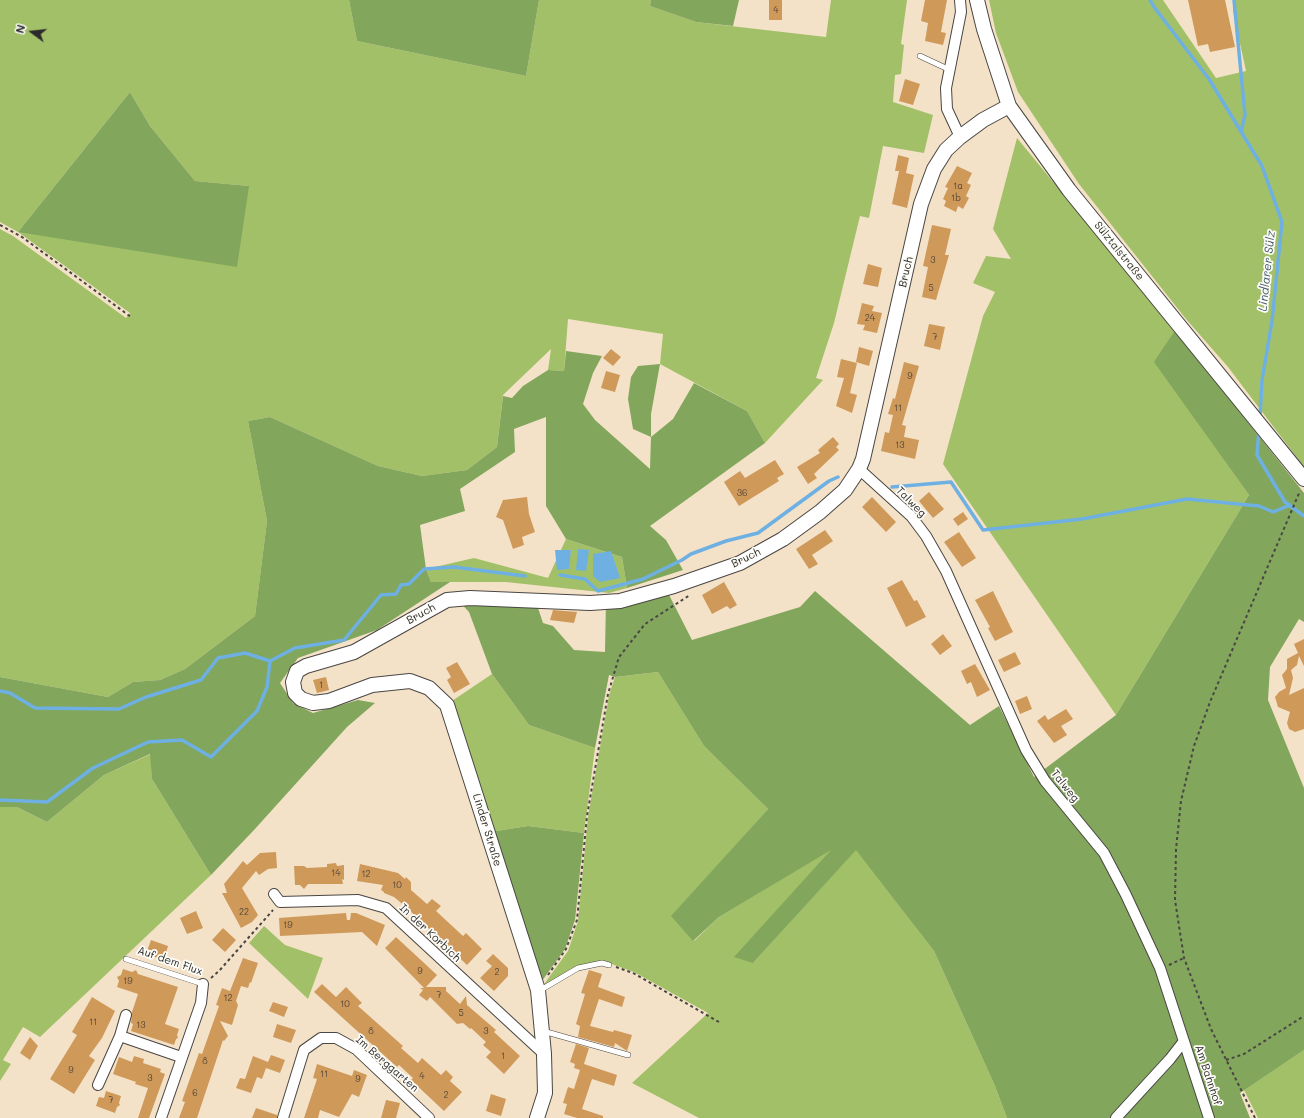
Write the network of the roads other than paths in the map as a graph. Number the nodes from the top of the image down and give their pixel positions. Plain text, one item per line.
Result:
1 (960, 0) edge
2 (977, 0) edge
3 (920, 56) dead end
4 (950, 70) junction
5 (1010, 106) junction
6 (960, 137) junction
7 (859, 469) junction
8 (1302, 484) edge
9 (295, 693) joint
10 (277, 898) road end
11 (126, 959) dead end
12 (609, 965) road end
13 (203, 984) joint
14 (538, 991) junction
15 (126, 1015) dead end
16 (542, 1031) junction
17 (120, 1036) junction
18 (1184, 1040) junction
19 (544, 1054) junction
20 (628, 1054) dead end
21 (182, 1057) junction
22 (98, 1085) dead end
23 (162, 1118) edge
24 (283, 1118) edge
25 (429, 1118) edge
26 (536, 1118) edge
27 (1116, 1118) edge
28 (1209, 1118) edge

1 - 4 street
2 - 5 street, Sülztalstraße
3 - 4 lane
4 - 6 street
5 - 6 street, Bruch
5 - 8 street, Sülztalstraße
6 - 7 street, Bruch
7 - 9 street, Bruch
7 - 18 street, Talweg
9 - 14 street, Linder Straße
10 - 19 street, In der Korbich
11 - 13 lane, Auf dem Flux
12 - 14 lane
13 - 21 street, Auf dem Flux
14 - 16 street, Linder Straße
15 - 17 street
16 - 19 street, Linder Straße
16 - 20 lane
17 - 21 street
17 - 22 street
18 - 27 street
18 - 28 street, Am Bahnhof
19 - 26 street, Linder Straße
21 - 23 street, Auf dem Flux
24 - 25 street, Im Berggarten

